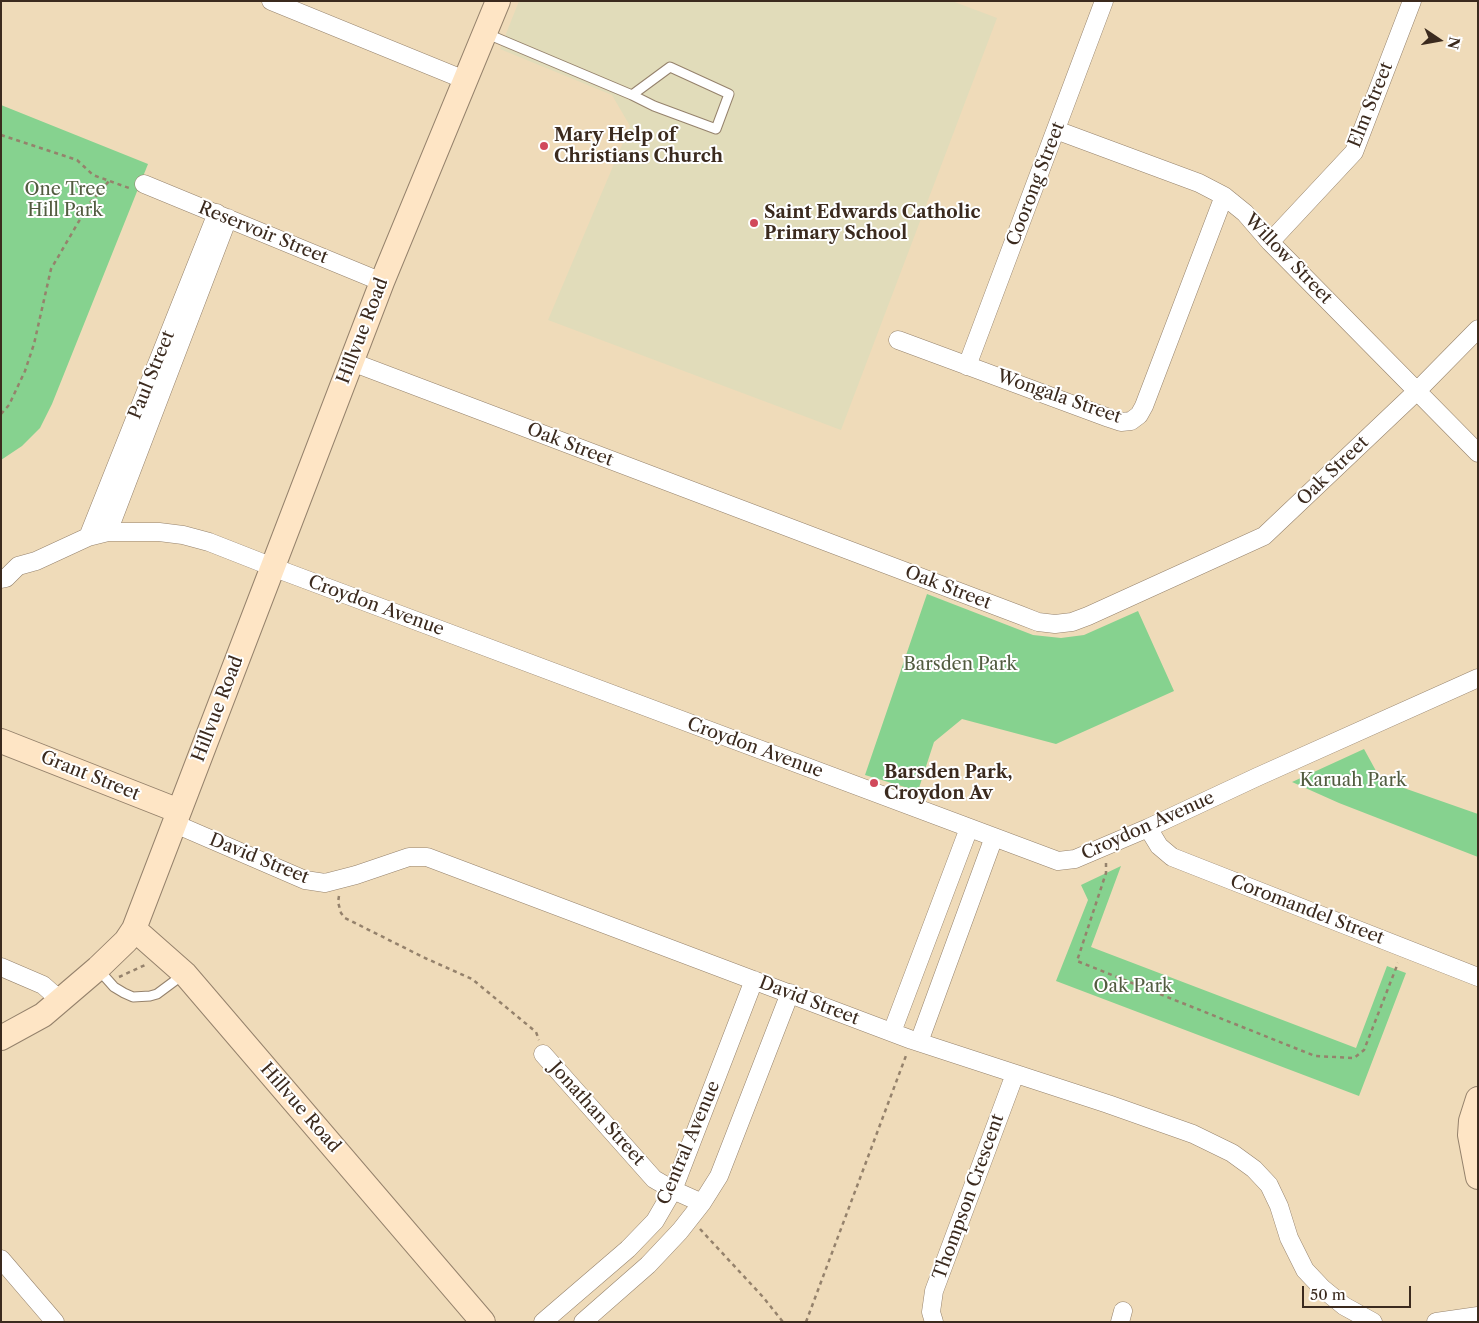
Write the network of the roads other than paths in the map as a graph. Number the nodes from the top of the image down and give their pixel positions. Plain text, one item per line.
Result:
1 (498, 1) edge
2 (1104, 1) edge
3 (1412, 1) edge
4 (278, 2) edge
5 (484, 33) junction
6 (465, 80) junction
7 (632, 95) junction
8 (1056, 130) junction
9 (144, 184) road end
10 (1224, 196) junction
11 (223, 215) junction
12 (1270, 242) junction
13 (382, 282) junction
14 (1478, 329) edge
15 (898, 340) dead end
16 (352, 362) junction
17 (967, 366) junction
18 (1417, 391) junction
19 (1478, 453) edge
20 (108, 532) junction
21 (88, 537) junction
22 (10, 565) edge
23 (272, 567) junction
24 (1, 579) edge
25 (1478, 678) edge
26 (1, 741) edge
27 (176, 817) junction
28 (969, 828) junction
29 (1148, 828) junction
30 (994, 837) junction
31 (134, 929) junction
32 (1, 967) edge
33 (185, 974) junction
34 (103, 975) junction
35 (1478, 977) edge
36 (754, 980) junction
37 (790, 993) junction
38 (60, 1000) junction
39 (892, 1032) junction
40 (1, 1038) edge
41 (916, 1041) junction
42 (543, 1054) road end
43 (1015, 1074) junction
44 (1478, 1099) edge
45 (1478, 1178) edge
46 (673, 1190) junction
47 (702, 1203) junction
48 (1, 1259) edge
49 (1478, 1316) edge
50 (56, 1322) edge
51 (483, 1322) edge
52 (543, 1322) edge
53 (583, 1322) edge
54 (934, 1322) edge
55 (1373, 1322) edge
56 (1436, 1322) edge

1 - 5 street, Hillvue Road
2 - 8 street, Coorong Street
3 - 12 street, Elm Street
4 - 6 street
5 - 6 street, Hillvue Road
5 - 7 lane
6 - 13 street, Hillvue Road
7 - 7 lane
8 - 10 street, Willow Street
8 - 17 street, Coorong Street
9 - 11 street, Reservoir Street
10 - 12 street, Willow Street
10 - 17 street, Wongala Street
11 - 13 street, Reservoir Street
11 - 20 street, Paul Street
11 - 21 street, Paul Street
12 - 18 street, Willow Street
13 - 16 street, Hillvue Road
14 - 18 street, Oak Street
15 - 17 street, Wongala Street
16 - 18 street, Oak Street
16 - 23 street, Hillvue Road
18 - 19 street, Willow Street
20 - 21 street, Croydon Avenue
20 - 23 street, Croydon Avenue
21 - 22 street, Croydon Avenue
22 - 24 street, Croydon Avenue
23 - 27 street, Hillvue Road
23 - 28 street, Croydon Avenue
25 - 29 street, Croydon Avenue
26 - 27 street, Grant Street
27 - 31 street, Hillvue Road
27 - 36 street, David Street
28 - 30 street, Croydon Avenue
28 - 39 street
29 - 30 street, Croydon Avenue
29 - 35 street, Coromandel Street
30 - 41 street
31 - 33 street, Hillvue Road
31 - 34 street
32 - 38 street
33 - 34 lane
33 - 51 street, Hillvue Road
34 - 38 street
36 - 37 street, David Street
36 - 46 street, Central Avenue
37 - 39 street, David Street
37 - 47 street, Central Avenue
38 - 40 street
39 - 41 street, David Street
41 - 43 street, David Street
42 - 46 street, Jonathan Street
43 - 54 street, Thompson Crescent
43 - 55 street, David Street
44 - 45 street
46 - 47 street, Jonathan Street
46 - 52 street, Central Avenue
47 - 53 street, Central Avenue
48 - 50 street
49 - 56 street

